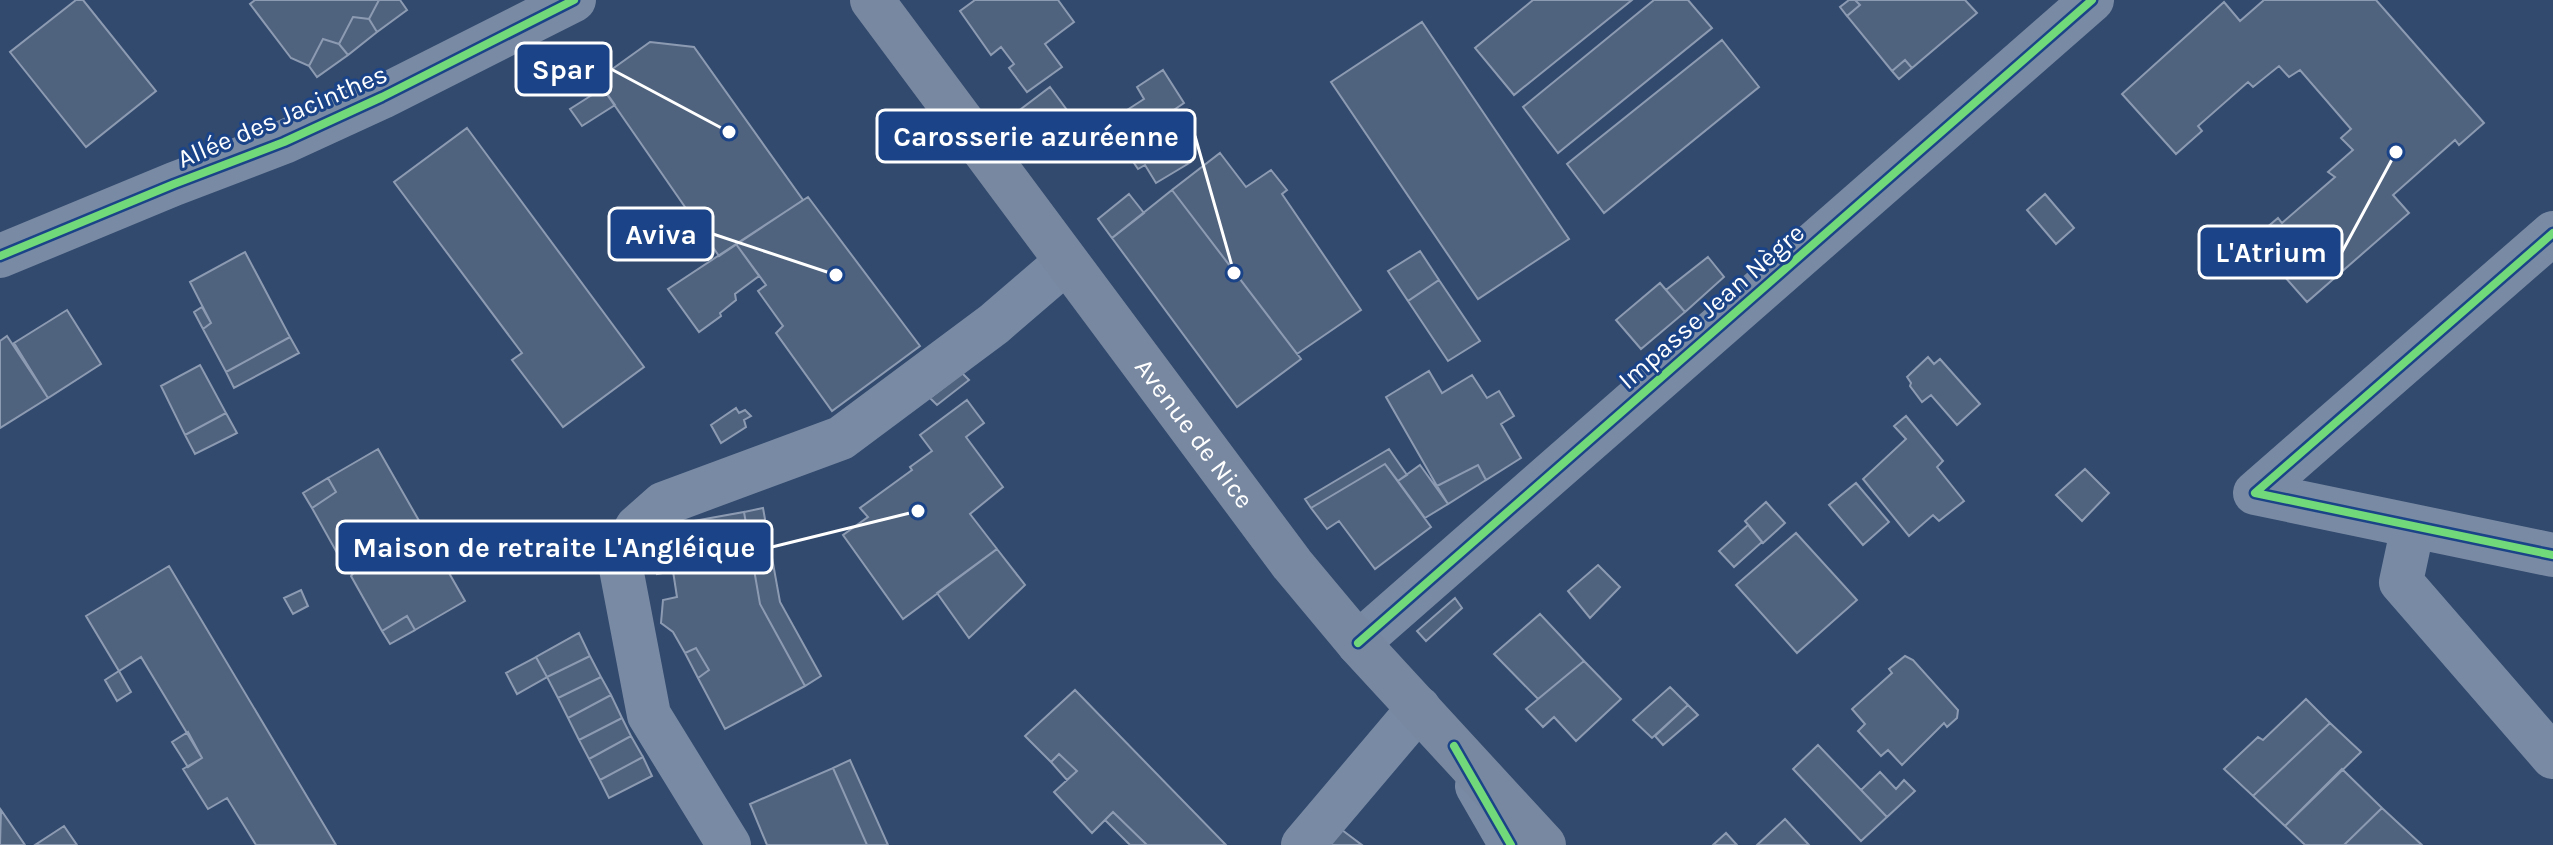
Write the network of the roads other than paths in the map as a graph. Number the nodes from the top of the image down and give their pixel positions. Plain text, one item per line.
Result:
1 (574, 0) edge
2 (872, 0) edge
3 (2092, 0) edge
4 (2553, 233) edge
5 (0, 256) edge
6 (1066, 262) junction
7 (2413, 526) junction
8 (2553, 555) edge
9 (1358, 643) junction
10 (1419, 708) junction
11 (1454, 746) junction
12 (2553, 757) edge
13 (729, 845) edge
14 (1303, 845) edge
15 (1511, 845) edge
16 (1544, 845) edge

1 - 5 street, Allée des Jacinthes
2 - 6 main road, Avenue de Nice
3 - 9 street, Impasse Jean Nègre
4 - 7 street
6 - 9 main road, Avenue de Nice
6 - 13 street
7 - 8 street
7 - 12 street
9 - 10 main road, Avenue de Nice
10 - 11 main road, Avenue de Nice
10 - 14 street
11 - 15 street
11 - 16 main road, Avenue de Nice

